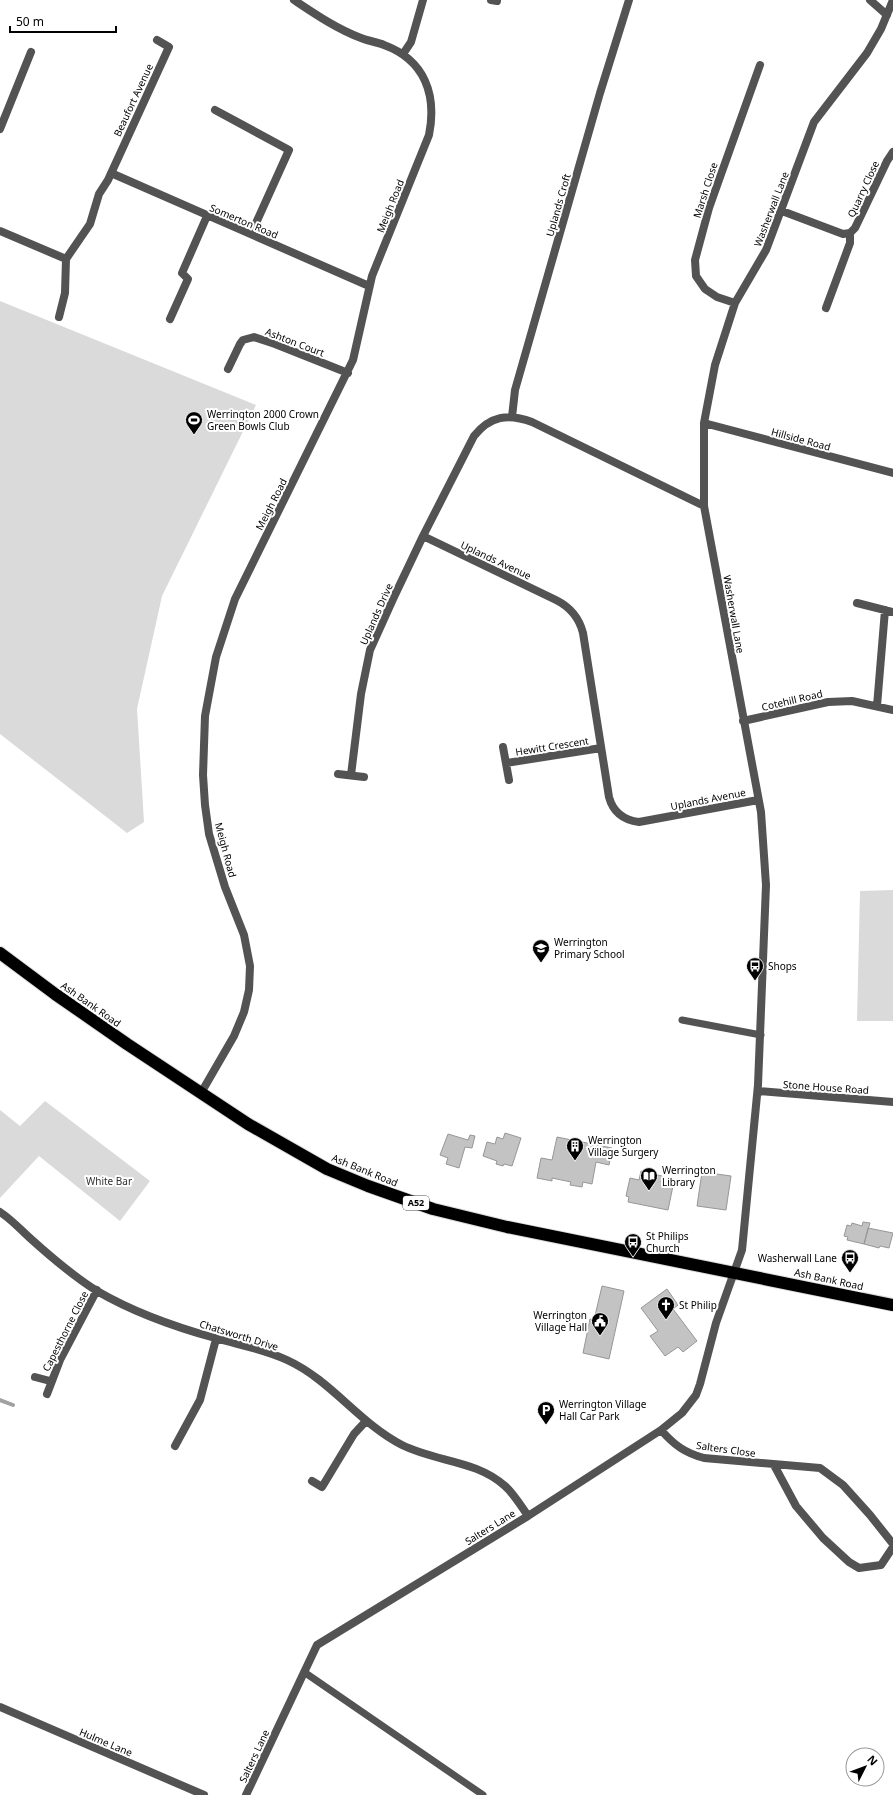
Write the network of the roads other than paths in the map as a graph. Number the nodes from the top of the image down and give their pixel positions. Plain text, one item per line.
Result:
1 (294, 0) edge
2 (423, 0) edge
3 (629, 0) edge
4 (870, 0) edge
5 (893, 0) edge
6 (887, 15) junction
7 (157, 40) dead end
8 (31, 52) dead end
9 (403, 54) junction
10 (760, 65) dead end
11 (215, 110) dead end
12 (0, 129) edge
13 (893, 152) edge
14 (111, 173) junction
15 (782, 211) junction
16 (207, 216) junction
17 (0, 231) edge
18 (850, 233) junction
19 (251, 234) junction
20 (66, 258) junction
21 (369, 286) junction
22 (736, 303) junction
23 (826, 308) dead end
24 (59, 318) dead end
25 (170, 319) dead end
26 (228, 369) dead end
27 (348, 373) junction
28 (512, 417) junction
29 (704, 423) junction
30 (893, 473) edge
31 (704, 506) junction
32 (423, 536) junction
33 (857, 603) dead end
34 (889, 611) edge
35 (877, 706) junction
36 (893, 710) edge
37 (743, 721) junction
38 (503, 747) dead end
39 (601, 748) junction
40 (506, 763) junction
41 (338, 774) dead end
42 (351, 775) junction
43 (364, 777) dead end
44 (509, 780) dead end
45 (758, 800) junction
46 (0, 952) edge
47 (682, 1020) dead end
48 (760, 1035) junction
49 (758, 1091) junction
50 (201, 1093) junction
51 (893, 1102) edge
52 (0, 1212) edge
53 (734, 1272) junction
54 (97, 1290) junction
55 (893, 1305) edge
56 (216, 1339) junction
57 (35, 1377) dead end
58 (50, 1381) junction
59 (47, 1394) dead end
60 (366, 1421) junction
61 (661, 1430) junction
62 (175, 1446) dead end
63 (774, 1465) junction
64 (312, 1482) dead end
65 (528, 1516) junction
66 (893, 1546) edge
67 (304, 1672) junction
68 (0, 1707) edge
69 (204, 1795) edge
70 (246, 1795) edge
71 (483, 1795) edge

1 - 9 street, Meigh Road
2 - 9 street
3 - 28 street, Uplands Croft
4 - 6 street
5 - 6 street, Washerwall Lane
6 - 15 street, Washerwall Lane
7 - 14 street, Beaufort Avenue
8 - 12 street
9 - 21 street, Meigh Road
10 - 22 street, Marsh Close
11 - 19 street
13 - 18 street, Quarry Close
14 - 16 street, Somerton Road
14 - 20 street
15 - 18 street
15 - 22 street, Washerwall Lane
16 - 19 street, Somerton Road
16 - 25 street
17 - 20 street
18 - 23 street
19 - 21 street, Somerton Road
20 - 24 street
21 - 27 street, Meigh Road
22 - 29 street, Washerwall Lane
26 - 27 street, Ashton Court
27 - 50 street, Meigh Road
28 - 31 street
28 - 32 street
29 - 30 street, Hillside Road
29 - 31 street, Washerwall Lane
31 - 37 street, Washerwall Lane
32 - 39 street, Uplands Avenue
32 - 42 street, Uplands Drive
33 - 34 street
34 - 35 street
35 - 36 street, Cotehill Road
35 - 37 street, Cotehill Road
37 - 45 street, Washerwall Lane
38 - 40 street, Hewitt Crescent
39 - 40 street, Hewitt Crescent
39 - 45 street, Uplands Avenue
40 - 44 street, Hewitt Crescent
41 - 42 street
42 - 43 street
45 - 48 street, Washerwall Lane
46 - 50 highway, Ash Bank Road / A52
47 - 48 lane
48 - 49 street, Washerwall Lane
49 - 51 street, Stone House Road
49 - 53 street, Washerwall Lane
50 - 53 highway, Ash Bank Road / A52
52 - 54 street, Chatsworth Drive
53 - 55 highway, Ash Bank Road / A52
53 - 61 street, Salters Lane
54 - 56 street, Chatsworth Drive
54 - 58 street, Capesthorne Close
56 - 60 street, Chatsworth Drive
56 - 62 street
57 - 58 street, Capesthorne Close
58 - 59 street, Capesthorne Close
60 - 64 street
60 - 65 street, Chatsworth Drive
61 - 63 street, Salters Close
61 - 65 street, Salters Lane
63 - 66 street, Salters Close
63 - 66 street, Salters Close
65 - 67 street, Salters Lane
67 - 70 street, Salters Lane
67 - 71 lane
68 - 69 street, Hulme Lane

